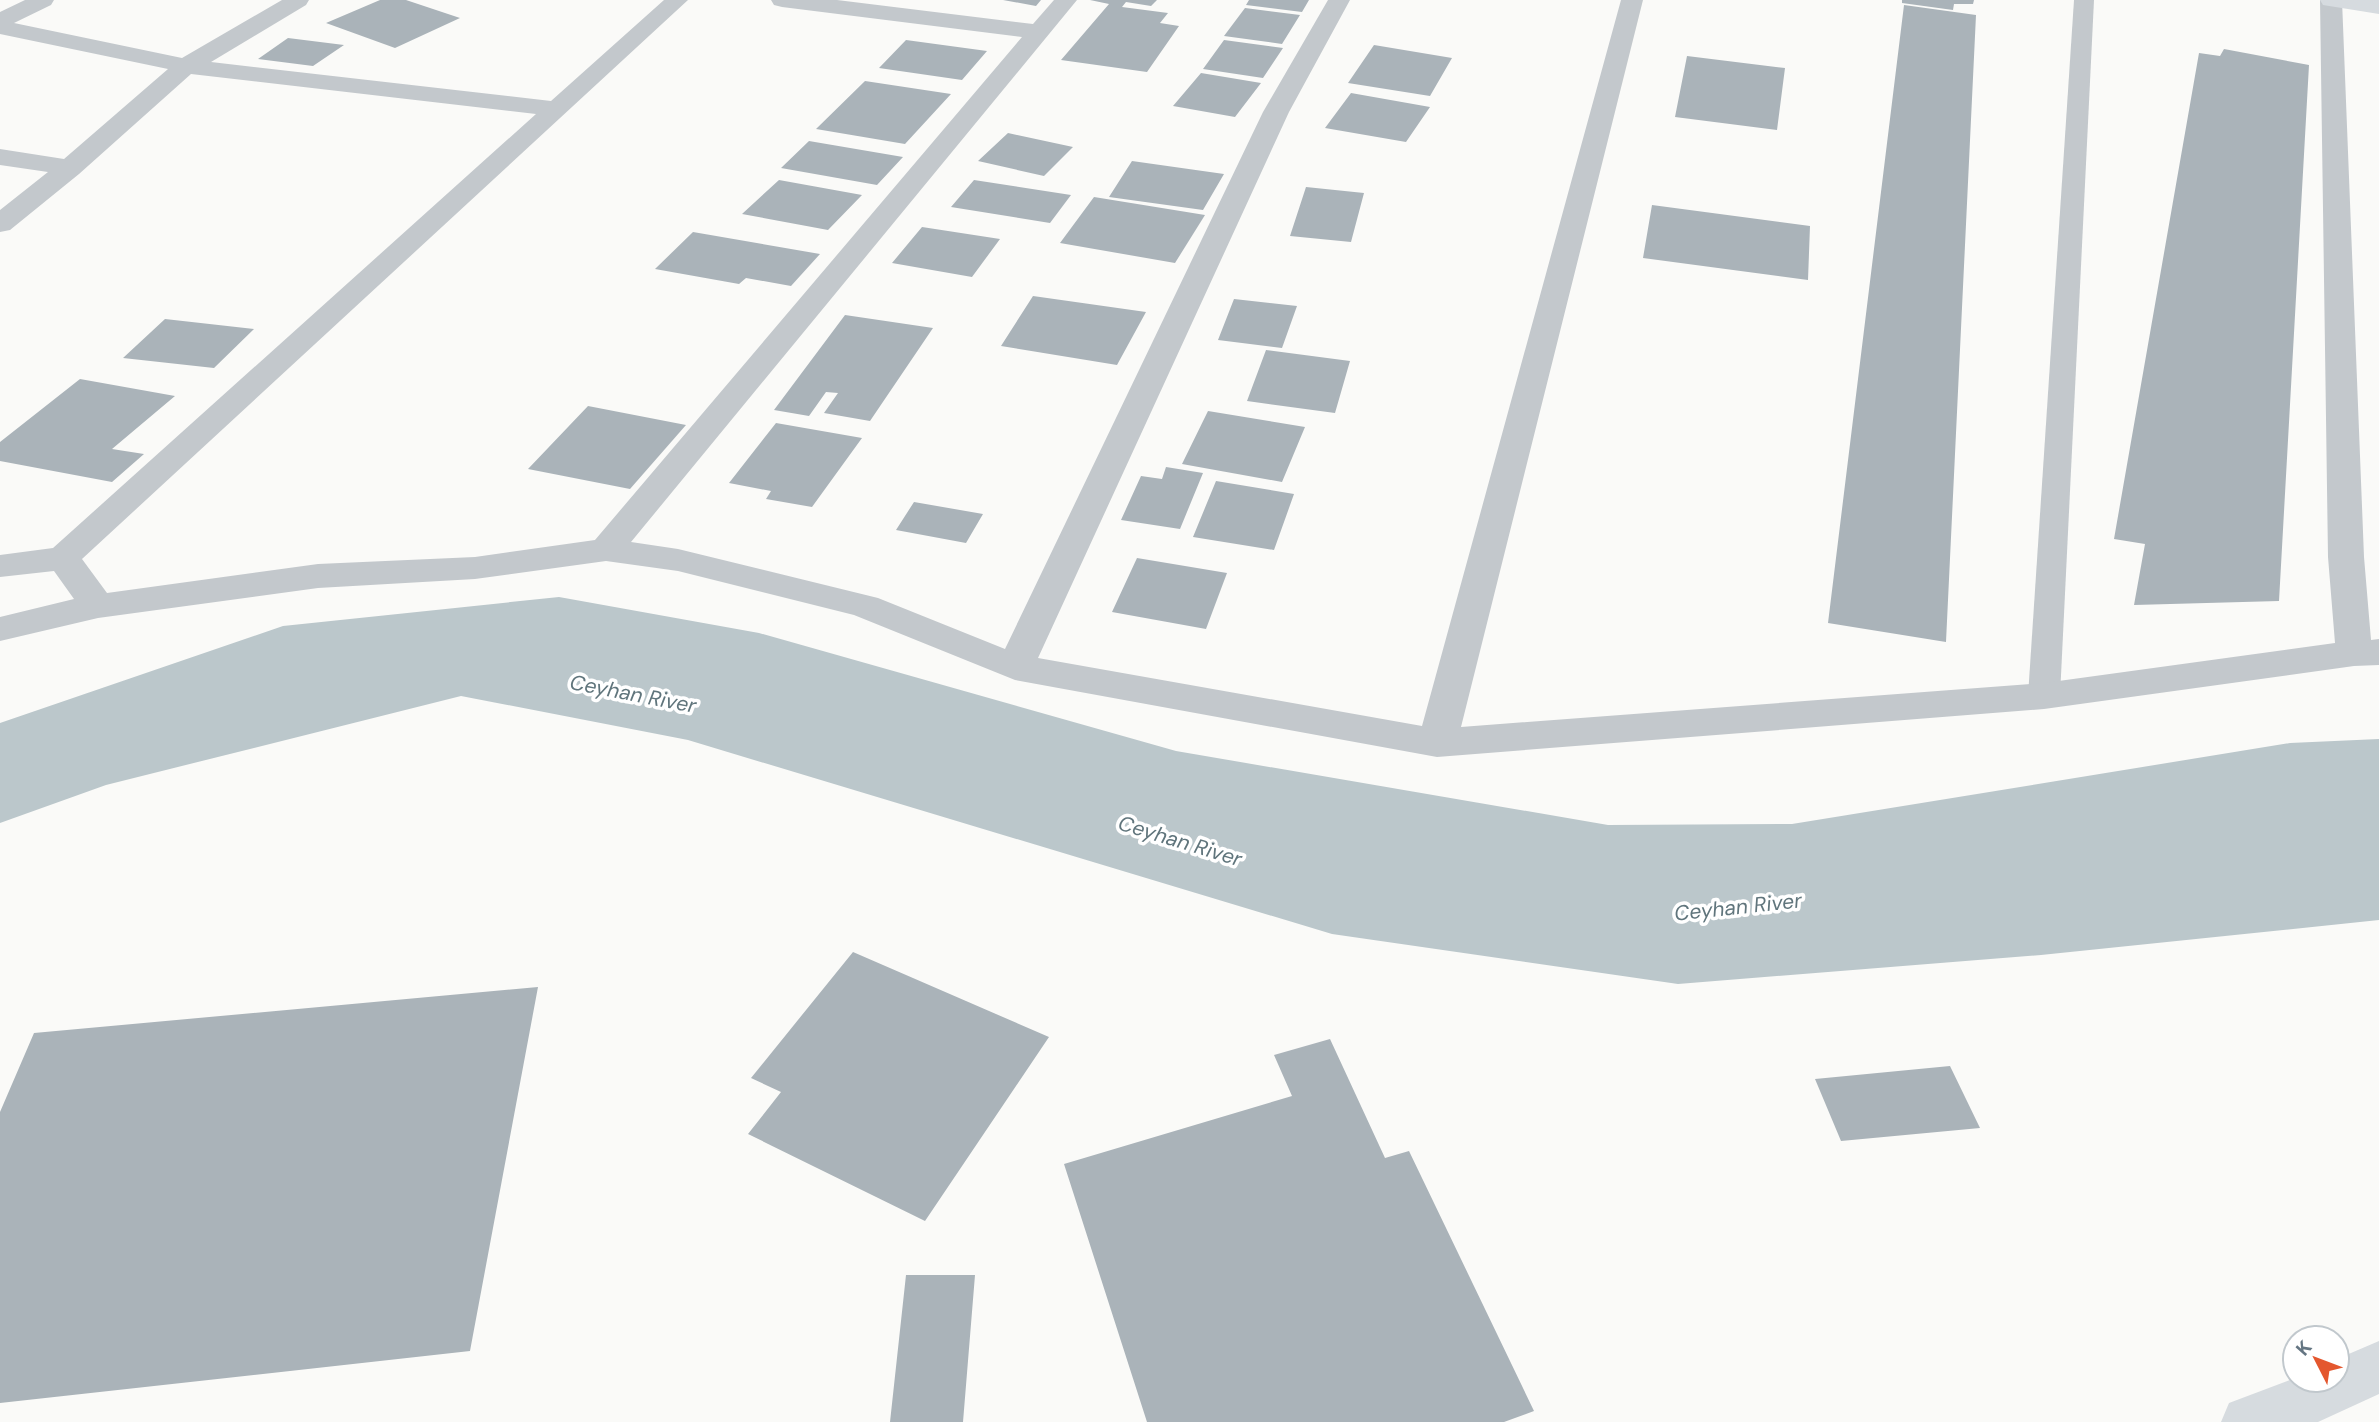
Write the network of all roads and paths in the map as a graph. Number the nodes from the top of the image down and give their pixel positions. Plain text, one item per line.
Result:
1 (43, 0) edge
2 (298, 0) edge
3 (677, 0) edge
4 (782, 0) edge
5 (1066, 0) edge
6 (1339, 0) edge
7 (1632, 0) edge
8 (2084, 0) edge
9 (2331, 0) edge
10 (2379, 7) edge
11 (0, 21) edge
12 (0, 27) edge
13 (1040, 32) junction
14 (187, 66) junction
15 (554, 109) junction
16 (0, 157) edge
17 (71, 168) junction
18 (0, 224) edge
19 (606, 550) junction
20 (62, 558) junction
21 (0, 566) edge
22 (98, 606) junction
23 (0, 629) edge
24 (2367, 653) edge
25 (1015, 667) junction
26 (2044, 696) junction
27 (1437, 743) junction
28 (2379, 1367) edge
29 (2248, 1422) edge

1 - 11 street
2 - 14 street
3 - 15 street
4 - 13 street
5 - 13 street
6 - 25 street
7 - 27 street
8 - 26 lane
9 - 10 main road
9 - 24 street
12 - 14 street
13 - 19 street
14 - 15 street
14 - 17 street
15 - 20 street
16 - 17 street
17 - 18 street
19 - 22 street
19 - 25 street
20 - 21 street
20 - 22 street
22 - 23 street
24 - 26 street
25 - 27 street
26 - 27 street
28 - 29 main road

